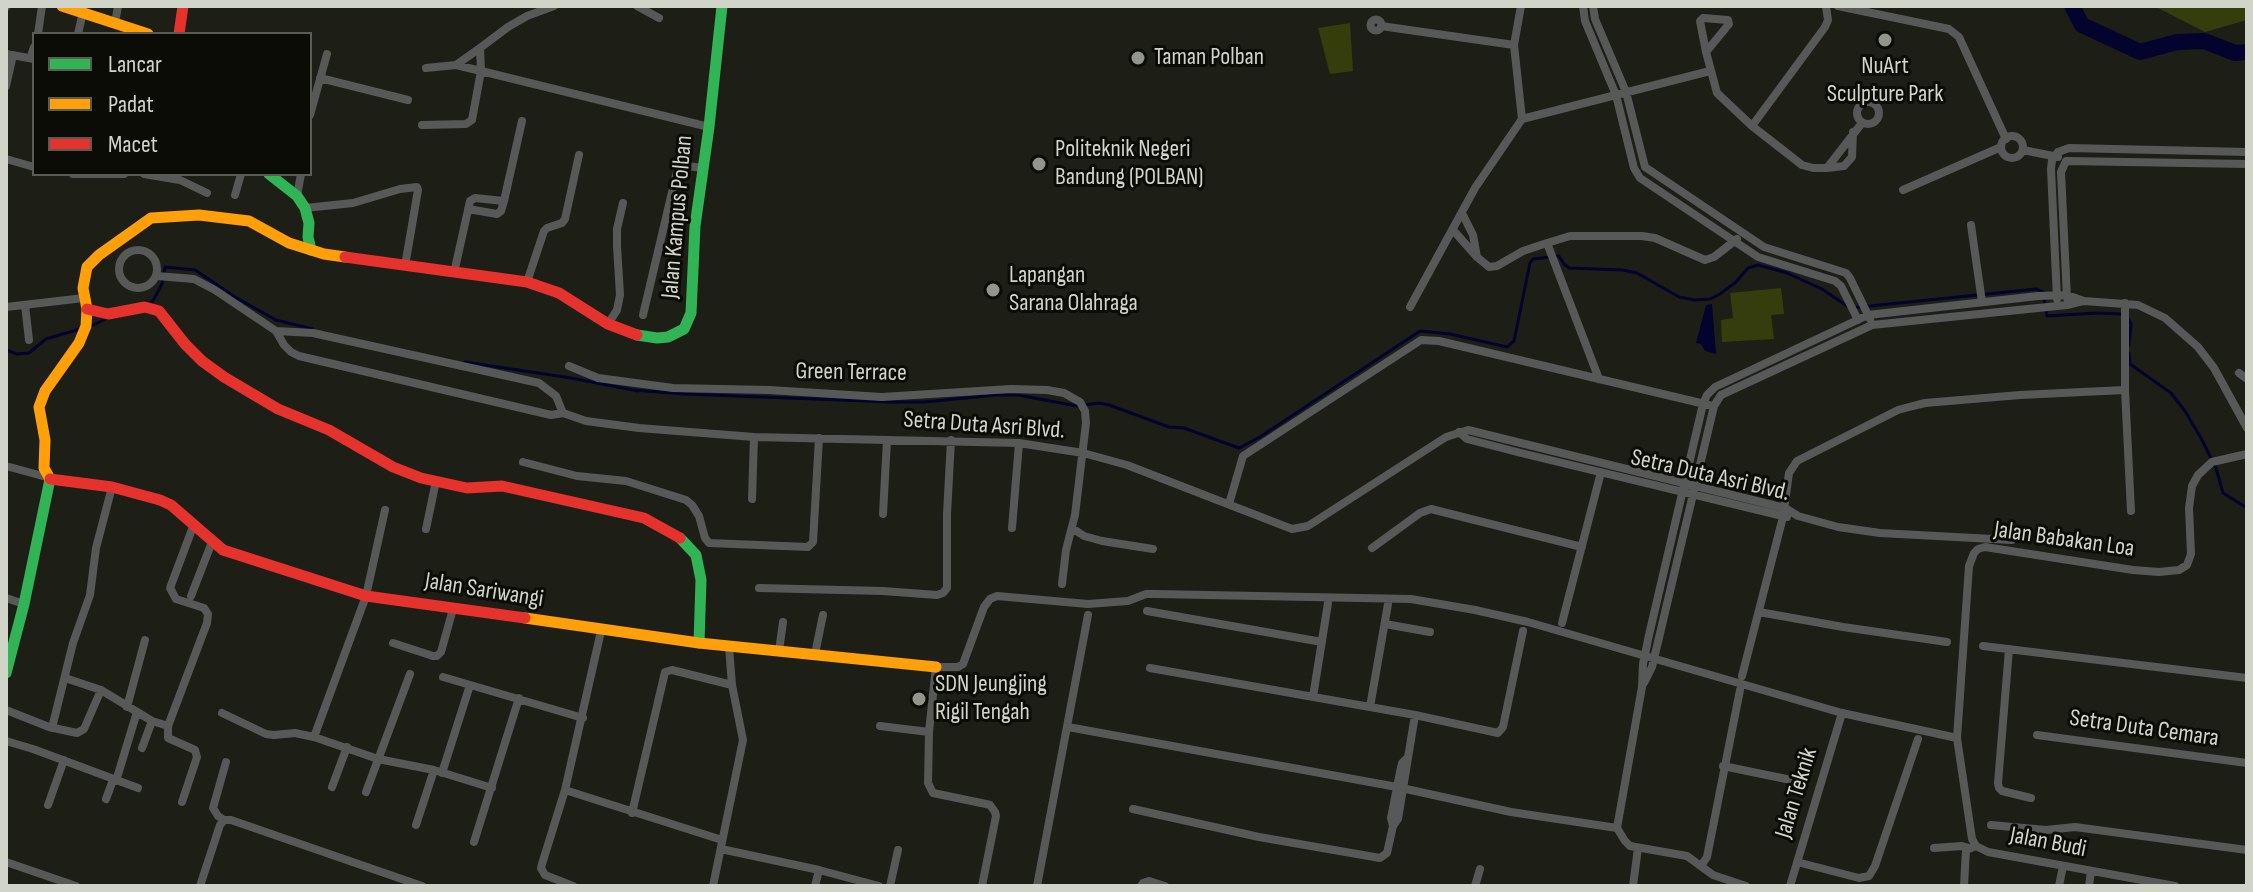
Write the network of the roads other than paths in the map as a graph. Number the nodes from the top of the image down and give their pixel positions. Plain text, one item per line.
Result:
1 (42, 6) edge
2 (62, 6) edge
3 (118, 6) edge
4 (183, 6) edge
5 (554, 6) edge
6 (637, 6) edge
7 (722, 6) edge
8 (1521, 6) edge
9 (1583, 6) edge
10 (1593, 6) edge
11 (1826, 6) edge
12 (1838, 6) edge
13 (83, 12) junction
14 (659, 18) dead end
15 (1381, 26) dead end
16 (117, 27) edge
17 (38, 32) edge
18 (78, 32) edge
19 (139, 32) edge
20 (179, 32) edge
21 (1514, 45) junction
22 (480, 48) junction
23 (1706, 52) junction
24 (10, 54) edge
25 (32, 54) edge
26 (327, 54) dead end
27 (456, 65) junction
28 (426, 68) dead end
29 (481, 71) junction
30 (1710, 71) junction
31 (320, 78) junction
32 (6, 86) edge
33 (1621, 93) junction
34 (408, 100) dead end
35 (312, 108) edge
36 (1522, 119) junction
37 (522, 121) dead end
38 (1862, 123) dead end
39 (422, 125) dead end
40 (1752, 126) junction
41 (709, 127) junction
42 (1853, 132) junction
43 (2004, 143) junction
44 (2023, 150) junction
45 (2137, 150) junction
46 (2247, 152) edge
47 (579, 155) dead end
48 (2055, 156) junction
49 (6, 159) edge
50 (2066, 161) junction
51 (2137, 161) junction
52 (2247, 164) edge
53 (32, 166) edge
54 (703, 168) junction
55 (1827, 168) junction
56 (156, 176) edge
57 (240, 176) edge
58 (272, 176) edge
59 (301, 176) edge
60 (1903, 190) dead end
61 (207, 193) dead end
62 (235, 195) dead end
63 (297, 196) junction
64 (623, 203) dead end
65 (305, 208) junction
66 (1462, 213) junction
67 (1971, 225) dead end
68 (1453, 230) junction
69 (1742, 234) junction
70 (1734, 242) junction
71 (1547, 243) junction
72 (311, 250) junction
73 (1477, 257) junction
74 (405, 266) junction
75 (454, 273) junction
76 (157, 276) junction
77 (527, 282) junction
78 (2062, 300) junction
79 (1982, 302) junction
80 (2125, 303) junction
81 (86, 304) junction
82 (25, 305) junction
83 (6, 307) edge
84 (1410, 307) dead end
85 (643, 315) dead end
86 (1868, 315) junction
87 (1857, 319) junction
88 (608, 324) junction
89 (1872, 325) junction
90 (1862, 328) junction
91 (276, 331) junction
92 (29, 340) dead end
93 (569, 366) dead end
94 (1599, 379) junction
95 (2125, 390) junction
96 (1703, 404) junction
97 (2247, 404) edge
98 (1714, 406) junction
99 (563, 413) junction
100 (2244, 421) edge
101 (754, 437) junction
102 (819, 438) junction
103 (887, 440) junction
104 (951, 440) junction
105 (1019, 443) junction
106 (1083, 453) junction
107 (2247, 454) edge
108 (1578, 460) junction
109 (523, 462) dead end
110 (6, 466) edge
111 (1601, 472) junction
112 (1628, 473) junction
113 (50, 479) junction
114 (436, 481) junction
115 (112, 487) junction
116 (1684, 487) junction
117 (1694, 489) junction
118 (752, 499) dead end
119 (1229, 504) junction
120 (385, 510) dead end
121 (2131, 511) dead end
122 (1784, 512) junction
123 (883, 514) dead end
124 (194, 524) junction
125 (1012, 528) dead end
126 (1072, 528) junction
127 (426, 529) dead end
128 (2012, 540) dead end
129 (212, 542) junction
130 (1582, 547) junction
131 (1372, 548) dead end
132 (1153, 549) dead end
133 (1062, 584) dead end
134 (759, 588) dead end
135 (191, 596) dead end
136 (366, 596) junction
137 (6, 598) edge
138 (1328, 603) dead end
139 (24, 604) junction
140 (1388, 604) dead end
141 (453, 609) junction
142 (1147, 611) dead end
143 (1759, 612) junction
144 (823, 615) dead end
145 (1088, 615) dead end
146 (783, 622) dead end
147 (1562, 623) dead end
148 (1385, 624) junction
149 (601, 631) junction
150 (1523, 631) dead end
151 (1430, 632) dead end
152 (1649, 635) junction
153 (1659, 638) junction
154 (145, 640) dead end
155 (1322, 642) junction
156 (1947, 642) dead end
157 (393, 643) dead end
158 (699, 643) junction
159 (1983, 646) dead end
160 (729, 647) junction
161 (2009, 649) junction
162 (779, 651) junction
163 (815, 654) junction
164 (936, 667) junction
165 (1150, 668) dead end
166 (6, 673) edge
167 (410, 674) dead end
168 (1742, 676) dead end
169 (443, 677) dead end
170 (65, 678) junction
171 (2247, 678) edge
172 (470, 685) junction
173 (732, 685) junction
174 (1642, 687) junction
175 (101, 690) junction
176 (1740, 690) dead end
177 (1313, 697) junction
178 (519, 698) junction
179 (127, 707) junction
180 (1370, 707) junction
181 (6, 710) edge
182 (137, 712) junction
183 (222, 713) dead end
184 (1842, 713) junction
185 (1415, 715) junction
186 (583, 718) junction
187 (152, 721) junction
188 (168, 726) junction
189 (880, 726) dead end
190 (1068, 727) junction
191 (52, 728) junction
192 (929, 732) junction
193 (2037, 735) dead end
194 (314, 737) junction
195 (1957, 738) junction
196 (1918, 739) dead end
197 (6, 741) edge
198 (347, 747) junction
199 (142, 748) dead end
200 (378, 759) junction
201 (64, 760) junction
202 (226, 762) dead end
203 (2247, 763) edge
204 (1723, 766) junction
205 (438, 772) junction
206 (115, 780) junction
207 (1796, 781) dead end
208 (332, 787) dead end
209 (138, 788) dead end
210 (492, 788) junction
211 (1400, 788) junction
212 (565, 790) junction
213 (366, 792) dead end
214 (2031, 798) dead end
215 (106, 799) dead end
216 (182, 802) dead end
217 (48, 805) dead end
218 (1133, 809) dead end
219 (632, 813) junction
220 (224, 820) junction
221 (416, 825) dead end
222 (1991, 825) dead end
223 (1617, 828) junction
224 (474, 842) dead end
225 (722, 845) junction
226 (1972, 847) junction
227 (1638, 848) junction
228 (1934, 848) dead end
229 (898, 850) dead end
230 (2247, 850) edge
231 (6, 862) edge
232 (1797, 862) junction
233 (1701, 866) junction
234 (2063, 866) junction
235 (1480, 869) dead end
236 (819, 870) junction
237 (2091, 871) junction
238 (2139, 883) edge
239 (76, 886) edge
240 (200, 886) edge
241 (422, 886) edge
242 (573, 886) edge
243 (713, 886) edge
244 (815, 886) edge
245 (879, 886) edge
246 (890, 886) edge
247 (982, 886) edge
248 (1037, 886) edge
249 (1141, 886) edge
250 (1165, 886) edge
251 (1475, 886) edge
252 (1633, 886) edge
253 (1746, 886) edge
254 (1790, 886) edge
255 (1964, 886) edge
256 (2059, 886) edge
257 (2089, 886) edge
258 (2175, 886) edge

1 - 17 street
2 - 13 street
3 - 16 street
4 - 20 street
5 - 22 street
6 - 14 street
7 - 41 street, Jalan Kampus Polban
8 - 21 street
9 - 33 street
10 - 33 street
11 - 40 street
12 - 43 street
13 - 16 street
13 - 18 street
15 - 21 street
16 - 19 street
21 - 36 street
22 - 27 street
22 - 29 street
23 - 23 street
23 - 30 street
24 - 25 street
24 - 32 street
26 - 31 street
27 - 28 street
27 - 29 street
29 - 39 street
29 - 41 street
30 - 33 street
30 - 40 street
31 - 34 street
31 - 35 street
33 - 36 street
33 - 69 street
33 - 70 street
36 - 66 street
37 - 75 street
38 - 42 street
40 - 55 street
41 - 54 street, Jalan Kampus Polban
42 - 55 street
42 - 55 street
43 - 44 street
43 - 44 street
43 - 60 street
44 - 48 street
45 - 46 street
45 - 48 street
45 - 51 street
47 - 77 street
48 - 50 street
48 - 78 street
49 - 53 street
50 - 51 street
50 - 78 street
51 - 52 street
54 - 85 street
54 - 88 street, Jalan Kampus Polban
56 - 61 street
57 - 62 street
58 - 63 street
59 - 63 street
63 - 65 street
64 - 88 street
65 - 72 street
65 - 74 street
66 - 68 street
66 - 73 street
67 - 79 street
68 - 73 street
68 - 84 street
69 - 70 street
69 - 86 street
70 - 71 street
70 - 87 street
71 - 73 street
71 - 94 street
72 - 74 street, Jalan Kampus Polban
72 - 81 street, Jalan Kampus Polban
74 - 75 street, Jalan Kampus Polban
75 - 77 street, Jalan Kampus Polban
76 - 76 street, Setra Duta Asri Blvd.
76 - 91 street, Setra Duta Asri Blvd.
77 - 88 street, Jalan Kampus Polban
78 - 79 street
78 - 80 street
78 - 89 street
79 - 86 street
80 - 95 street
80 - 100 street
81 - 82 street
81 - 113 street, Jalan Kampus Polban
81 - 114 street
82 - 83 street
82 - 92 street
86 - 87 street
86 - 89 street
87 - 90 street
87 - 96 street
89 - 90 street
90 - 98 street
91 - 99 street, Setra Duta Asri Blvd.
91 - 99 street
93 - 106 street, Green Terrace
94 - 96 street
94 - 119 street
95 - 121 street
95 - 122 street
96 - 98 street
96 - 116 street
97 - 100 street
98 - 117 street
99 - 101 street, Setra Duta Asri Blvd.
101 - 102 street, Setra Duta Asri Blvd.
101 - 118 street
102 - 103 street, Setra Duta Asri Blvd.
102 - 109 street
103 - 104 street, Setra Duta Asri Blvd.
103 - 123 street
104 - 105 street, Setra Duta Asri Blvd.
104 - 134 street
105 - 106 street, Setra Duta Asri Blvd.
105 - 125 street
106 - 119 street, Setra Duta Asri Blvd.
106 - 126 street
107 - 195 street, Jalan Babakan Loa
108 - 111 street, Setra Duta Asri Blvd.
108 - 112 street, Setra Duta Asri Blvd.
108 - 119 street, Setra Duta Asri Blvd.
110 - 113 street
111 - 112 street, Setra Duta Asri Blvd.
111 - 130 street
112 - 116 street, Setra Duta Asri Blvd.
113 - 115 street, Jalan Sariwangi
113 - 139 street, Jalan Kampus Polban
114 - 127 street
114 - 158 street
115 - 124 street, Jalan Sariwangi
115 - 170 street
116 - 117 street, Setra Duta Asri Blvd.
116 - 152 street
117 - 122 street, Setra Duta Asri Blvd.
117 - 153 street
120 - 136 street
122 - 128 street, Setra Duta Asri Blvd.
122 - 143 street
124 - 129 street, Jalan Sariwangi
124 - 188 street
126 - 132 street
126 - 133 street
129 - 135 street
129 - 136 street, Jalan Sariwangi
130 - 131 street
130 - 147 street
136 - 141 street, Jalan Sariwangi
136 - 194 street
137 - 139 street
138 - 155 street
139 - 166 street, Jalan Kampus Polban
140 - 148 street
141 - 149 street, Jalan Sariwangi
141 - 157 street
142 - 155 street
143 - 156 street
143 - 168 street
144 - 163 street
145 - 190 street
146 - 162 street
148 - 151 street
148 - 180 street
149 - 158 street, Jalan Sariwangi
149 - 186 street
150 - 185 street
152 - 153 street
152 - 174 street
153 - 174 street
154 - 179 street
155 - 177 street
158 - 160 street, Jalan Sariwangi
159 - 161 street
160 - 162 street, Jalan Sariwangi
160 - 173 street
161 - 171 street
161 - 214 street
162 - 163 street, Jalan Sariwangi
163 - 164 street, Jalan Sariwangi
164 - 184 street
164 - 192 street
165 - 177 street
167 - 200 street
169 - 172 street
170 - 175 street
170 - 191 street
172 - 178 street
172 - 205 street
173 - 219 street
173 - 225 street
174 - 223 street
175 - 179 street
175 - 191 street
176 - 204 street
177 - 180 street
178 - 186 street
178 - 210 street
179 - 182 street
180 - 185 street
181 - 191 street
182 - 187 street
182 - 206 street
183 - 194 street
184 - 195 street
184 - 232 street, Jalan Teknik
185 - 211 street
186 - 212 street
187 - 188 street
187 - 199 street
188 - 216 street
189 - 192 street
190 - 211 street
190 - 248 street
192 - 247 street
193 - 203 street, Setra Duta Cemara
194 - 198 street
195 - 226 street, Jalan Budi
196 - 232 street
197 - 201 street
198 - 200 street
198 - 208 street
200 - 205 street
200 - 213 street
201 - 206 street
201 - 217 street
202 - 220 street
204 - 207 street
204 - 233 street
205 - 210 street
205 - 221 street
206 - 209 street
206 - 215 street
210 - 224 street
211 - 218 street
211 - 223 street
212 - 219 street
212 - 242 street
219 - 225 street
220 - 240 street
220 - 241 street
222 - 230 street
223 - 227 street
225 - 236 street
225 - 243 street
226 - 228 street
226 - 234 street, Jalan Budi
226 - 255 street
227 - 233 street
227 - 252 street
229 - 246 street
231 - 239 street
232 - 254 street, Jalan Teknik
233 - 253 street
234 - 237 street, Jalan Budi
234 - 256 street
235 - 251 street
236 - 244 street
236 - 245 street
237 - 238 street, Jalan Budi
237 - 257 street
238 - 258 street, Jalan Budi
249 - 250 street

